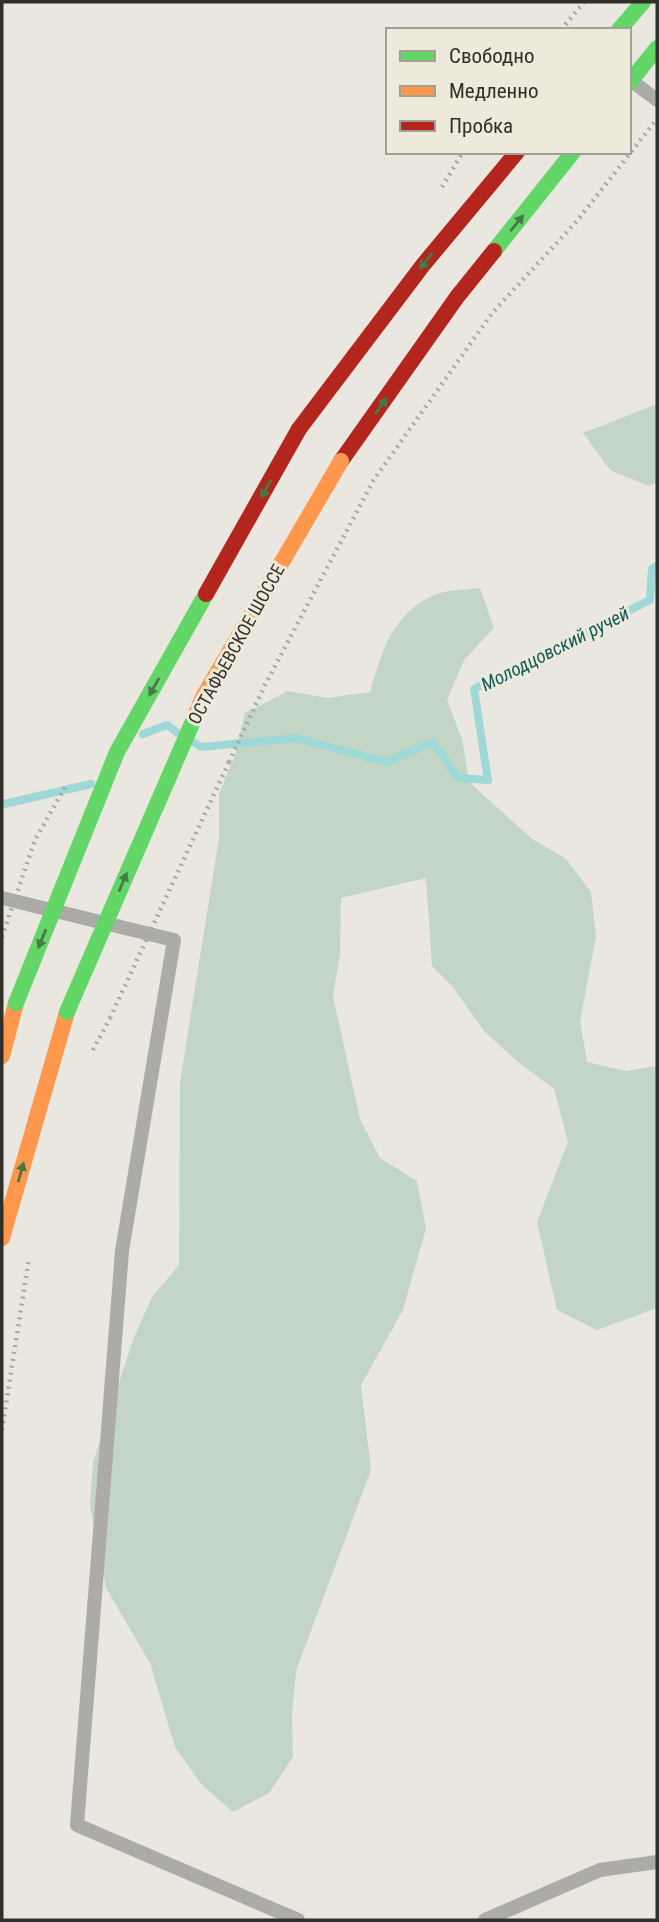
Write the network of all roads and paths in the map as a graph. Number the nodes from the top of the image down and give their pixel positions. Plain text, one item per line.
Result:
1 (584, 2) edge
2 (643, 2) edge
3 (563, 28) edge
4 (621, 28) edge
5 (657, 48) edge
6 (631, 81) edge
7 (631, 83) edge
8 (657, 100) edge
9 (657, 118) edge
10 (631, 151) edge
11 (515, 154) edge
12 (571, 154) edge
13 (629, 154) edge
14 (2, 898) edge
15 (110, 1018) dead end
16 (2, 1056) edge
17 (2, 1238) edge
18 (657, 1862) edge
19 (298, 1920) edge
20 (485, 1920) edge

1 - 3 path
2 - 4 main road
5 - 6 main road
7 - 8 lane
9 - 10 path, bridge
11 -> 16 main road, bridge
17 -> 12 main road, ОСТАФЬЕВСКОЕ ШОССЕ, bridge
13 - 15 path, bridge
14 - 19 lane
18 - 20 lane

